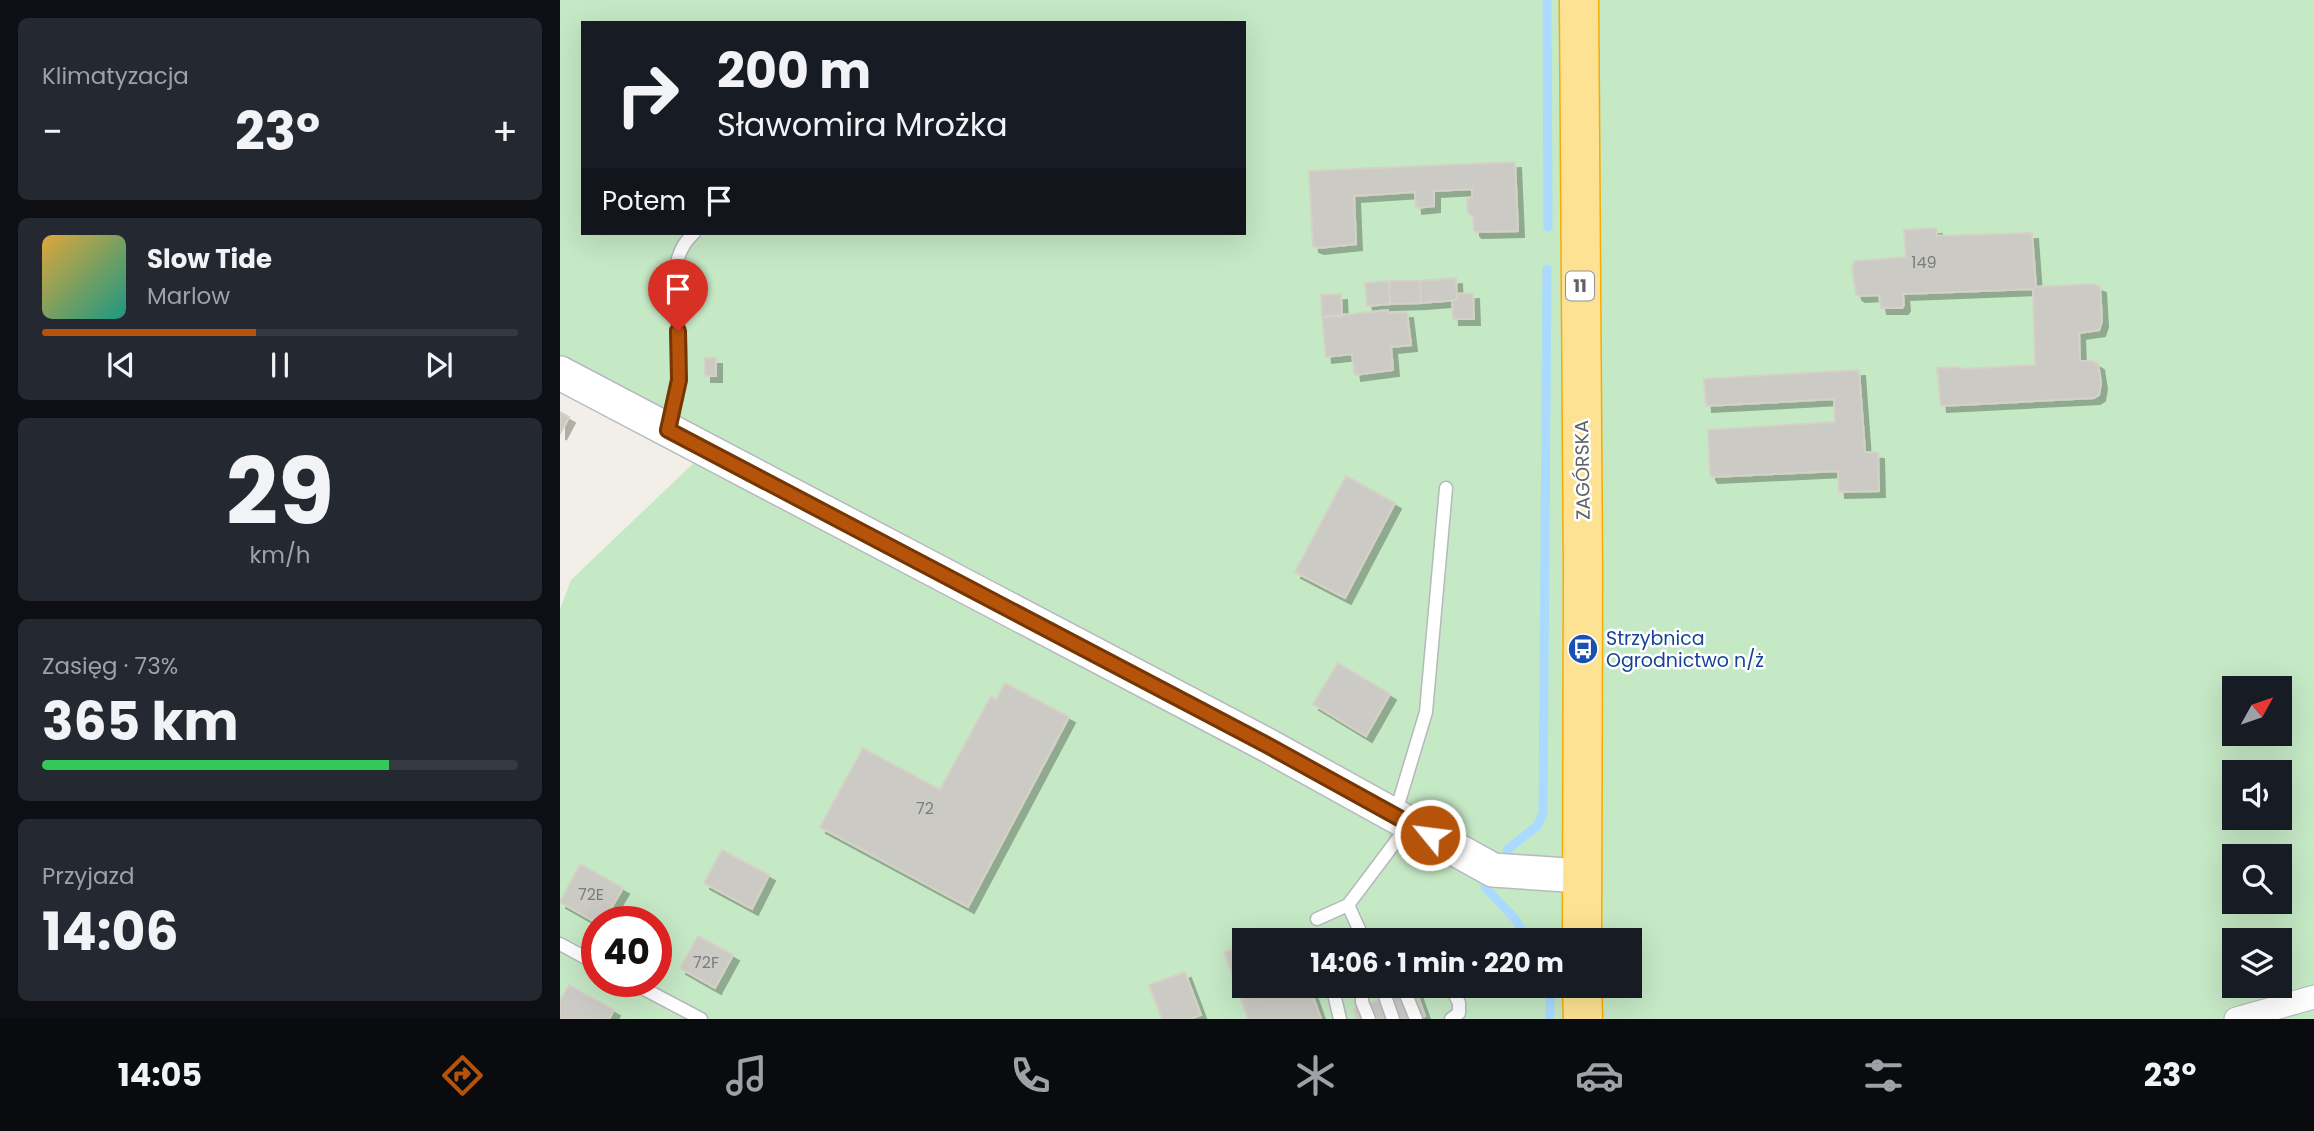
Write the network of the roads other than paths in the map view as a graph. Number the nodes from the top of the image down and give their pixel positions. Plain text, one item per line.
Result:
1 (1579, 0) edge
2 (692, 235) edge
3 (560, 373) edge
4 (668, 430) junction
5 (1446, 488) dead end
6 (1402, 820) junction
7 (1581, 876) junction
8 (1348, 905) junction
9 (1317, 919) dead end
10 (1358, 928) edge
11 (1582, 928) edge
12 (560, 944) edge
13 (581, 955) edge
14 (659, 997) edge
15 (2314, 997) edge
16 (1335, 998) edge
17 (1362, 998) edge
18 (1386, 998) edge
19 (1407, 998) edge
20 (1456, 998) edge
21 (1582, 998) edge
22 (701, 1019) edge
23 (1340, 1019) edge
24 (1368, 1019) edge
25 (1394, 1019) edge
26 (1416, 1019) edge
27 (1451, 1019) edge
28 (1583, 1019) edge
29 (2236, 1019) edge

1 - 7 highway, ZAGÓRSKA / 11
2 - 4 lane
3 - 4 street
4 - 6 street
5 - 6 lane
6 - 7 street
6 - 8 lane
7 - 11 highway, ZAGÓRSKA
8 - 9 lane
8 - 10 lane
12 - 13 lane
14 - 22 lane
15 - 29 street
16 - 23 lane
17 - 24 lane
18 - 25 lane
19 - 26 lane
20 - 27 lane
21 - 28 highway

